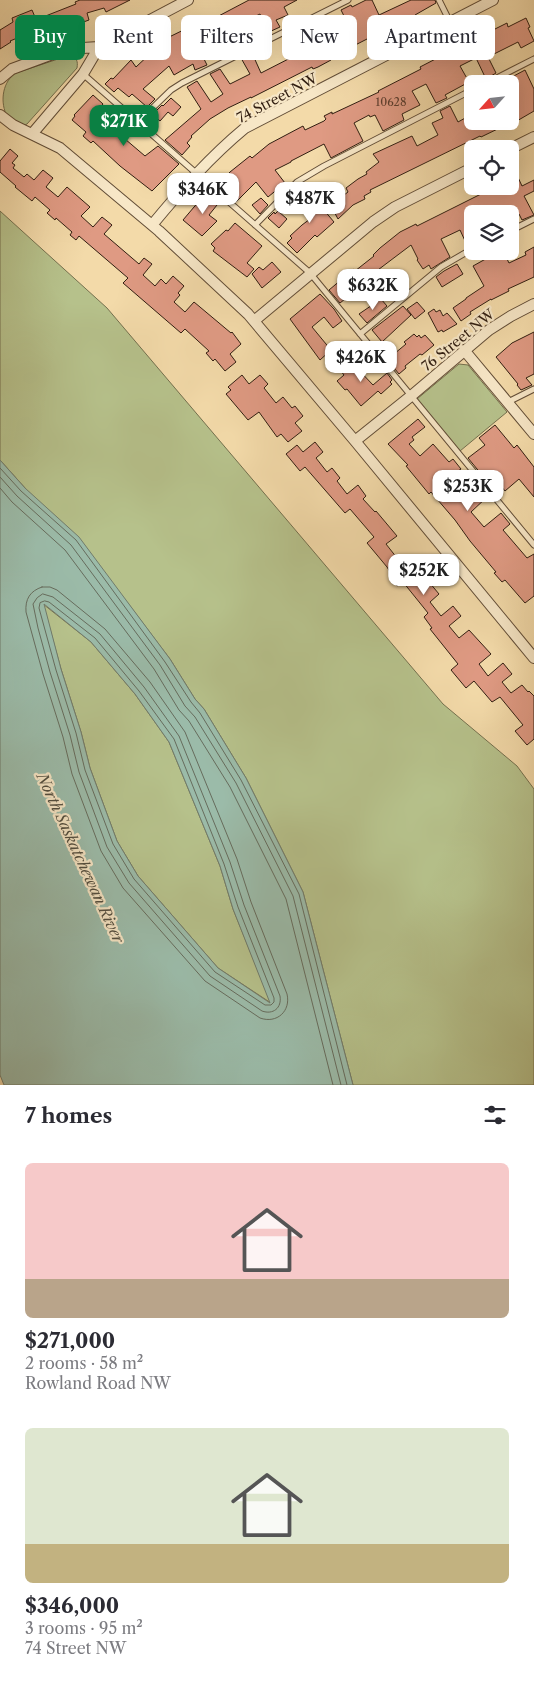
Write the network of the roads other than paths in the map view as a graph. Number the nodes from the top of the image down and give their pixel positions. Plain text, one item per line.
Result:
1 (188, 0) edge
2 (348, 0) edge
3 (439, 0) edge
4 (493, 0) edge
5 (159, 15) edge
6 (447, 15) edge
7 (464, 15) edge
8 (95, 46) edge
9 (95, 53) edge
10 (534, 59) edge
11 (377, 60) edge
12 (82, 74) junction
13 (503, 75) edge
14 (0, 80) edge
15 (464, 94) edge
16 (0, 115) edge
17 (138, 122) junction
18 (32, 134) junction
19 (534, 137) edge
20 (519, 144) edge
21 (464, 172) edge
22 (196, 173) junction
23 (534, 219) edge
24 (152, 225) junction
25 (256, 225) junction
26 (519, 226) edge
27 (464, 254) edge
28 (310, 273) junction
29 (534, 304) edge
30 (254, 321) junction
31 (360, 334) junction
32 (464, 350) junction
33 (534, 389) edge
34 (411, 396) junction
35 (508, 403) junction
36 (534, 434) edge
37 (355, 441) junction
38 (534, 545) edge
39 (534, 658) edge

1 - 5 street
2 - 17 lane
3 - 6 lane
4 - 7 street, 74 Street NW
8 - 14 street
9 - 12 street
10 - 13 lane
11 - 22 street, 74 Street NW
12 - 17 lane
12 - 18 street
15 - 25 lane
16 - 18 street
17 - 22 lane
18 - 24 street
19 - 20 street
21 - 28 street
22 - 24 street, 74 Street NW
22 - 25 lane
23 - 26 lane
24 - 30 street
25 - 28 lane
27 - 31 lane
28 - 30 street
28 - 31 lane
29 - 32 street, 76 Street NW
30 - 37 street
31 - 34 lane
32 - 34 street, 76 Street NW
32 - 35 street
33 - 35 lane
34 - 37 street, 76 Street NW
34 - 38 lane
35 - 36 street
37 - 39 street

